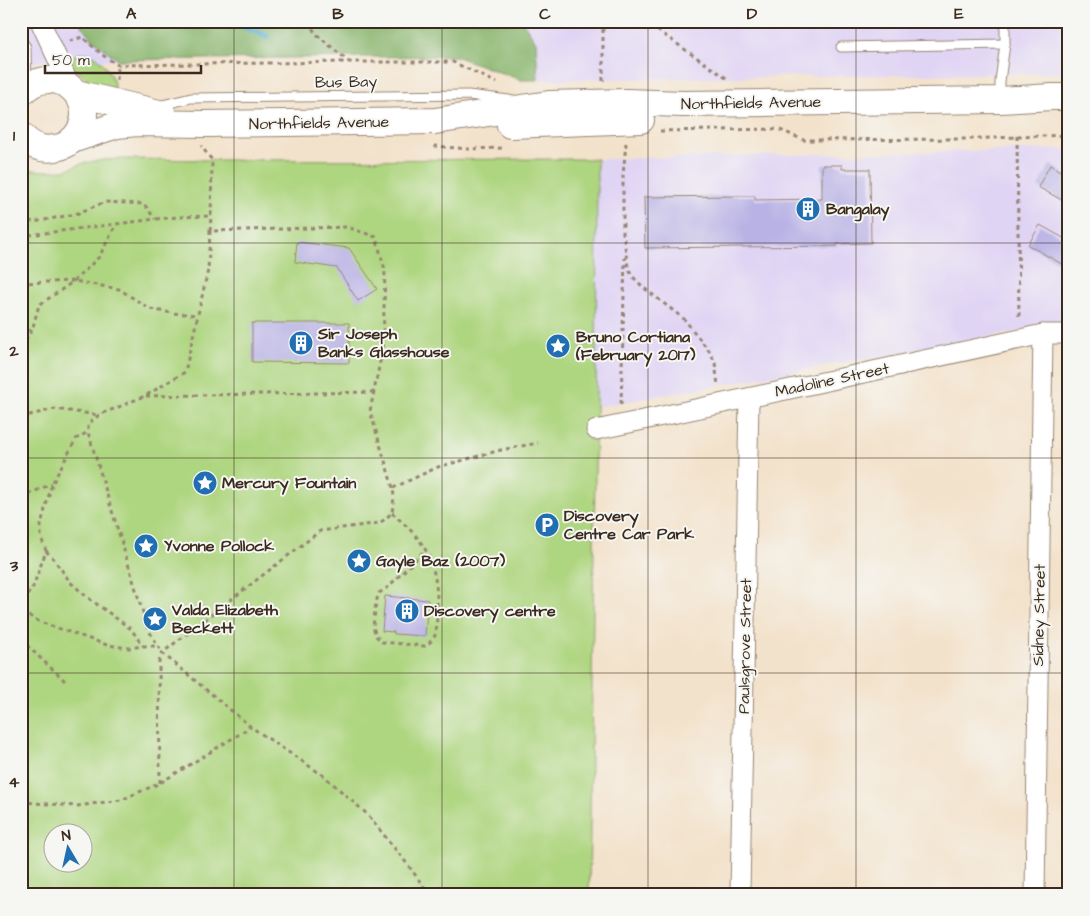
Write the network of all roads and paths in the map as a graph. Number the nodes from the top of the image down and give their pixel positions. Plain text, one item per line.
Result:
1 (40, 21) edge
2 (308, 21) edge
3 (602, 21) edge
4 (644, 21) edge
5 (1005, 21) edge
6 (82, 37) dead end
7 (1005, 44) junction
8 (841, 46) dead end
9 (21, 48) edge
10 (118, 64) junction
11 (729, 80) dead end
12 (603, 83) dead end
13 (74, 90) junction
14 (22, 92) edge
15 (1069, 97) edge
16 (1000, 100) junction
17 (118, 103) junction
18 (549, 104) junction
19 (144, 109) junction
20 (1069, 114) edge
21 (435, 121) junction
22 (198, 135) junction
23 (1017, 136) dead end
24 (626, 139) dead end
25 (24, 140) edge
26 (72, 140) junction
27 (211, 216) junction
28 (155, 219) junction
29 (21, 220) edge
30 (116, 224) junction
31 (210, 231) junction
32 (21, 236) edge
33 (625, 254) junction
34 (74, 281) junction
35 (21, 283) edge
36 (198, 315) junction
37 (1019, 323) dead end
38 (32, 330) junction
39 (21, 334) edge
40 (1044, 334) junction
41 (1069, 334) edge
42 (21, 347) edge
43 (718, 386) dead end
44 (374, 392) junction
45 (145, 396) junction
46 (749, 398) junction
47 (630, 403) dead end
48 (21, 416) edge
49 (99, 416) junction
50 (596, 430) dead end
51 (88, 432) junction
52 (538, 442) dead end
53 (52, 484) junction
54 (393, 488) junction
55 (21, 497) edge
56 (392, 513) junction
57 (425, 550) junction
58 (46, 551) junction
59 (21, 601) edge
60 (21, 640) edge
61 (143, 646) junction
62 (158, 646) junction
63 (162, 652) junction
64 (65, 681) dead end
65 (251, 727) junction
66 (160, 784) junction
67 (21, 802) edge
68 (430, 895) edge
69 (740, 895) edge
70 (1035, 895) edge

1 - 13 street
2 - 10 path
3 - 12 path
4 - 11 path
5 - 7 lane
6 - 10 path
7 - 8 lane
7 - 16 lane
9 - 14 street
10 - 17 path
13 - 14 main road, Northfields Avenue
13 - 17 main road, Northfields Avenue
13 - 26 main road
15 - 16 main road, Northfields Avenue
16 - 18 main road, Northfields Avenue
17 - 19 main road, Northfields Avenue
18 - 19 lane, Bus Bay
18 - 21 main road, Northfields Avenue
19 - 22 main road, Northfields Avenue
20 - 21 main road, Northfields Avenue
21 - 22 main road, Northfields Avenue
22 - 26 main road, Northfields Avenue
22 - 27 path
23 - 37 path
24 - 33 path
25 - 26 main road, Northfields Avenue
27 - 28 path
27 - 31 path
28 - 29 path
28 - 30 path
30 - 32 path
30 - 34 path
31 - 36 path
31 - 44 path
33 - 43 path
33 - 47 path
34 - 35 path
34 - 36 path
34 - 38 path
36 - 45 path
38 - 39 path
38 - 42 path
40 - 41 street, Madoline Street
40 - 46 street, Madoline Street
40 - 70 street, Sidney Street
44 - 45 path
44 - 54 path
45 - 49 path
46 - 50 street, Madoline Street
46 - 69 street, Paulsgrove Street
48 - 49 path
49 - 51 path
51 - 53 path
51 - 62 path
52 - 54 path
53 - 55 path
53 - 58 path
54 - 56 path
56 - 57 path
56 - 63 path
57 - 57 path
58 - 59 path
58 - 61 path
59 - 61 path
60 - 64 path
61 - 62 path
62 - 63 path
63 - 65 path
63 - 66 path
65 - 66 path
65 - 68 path
66 - 67 path

